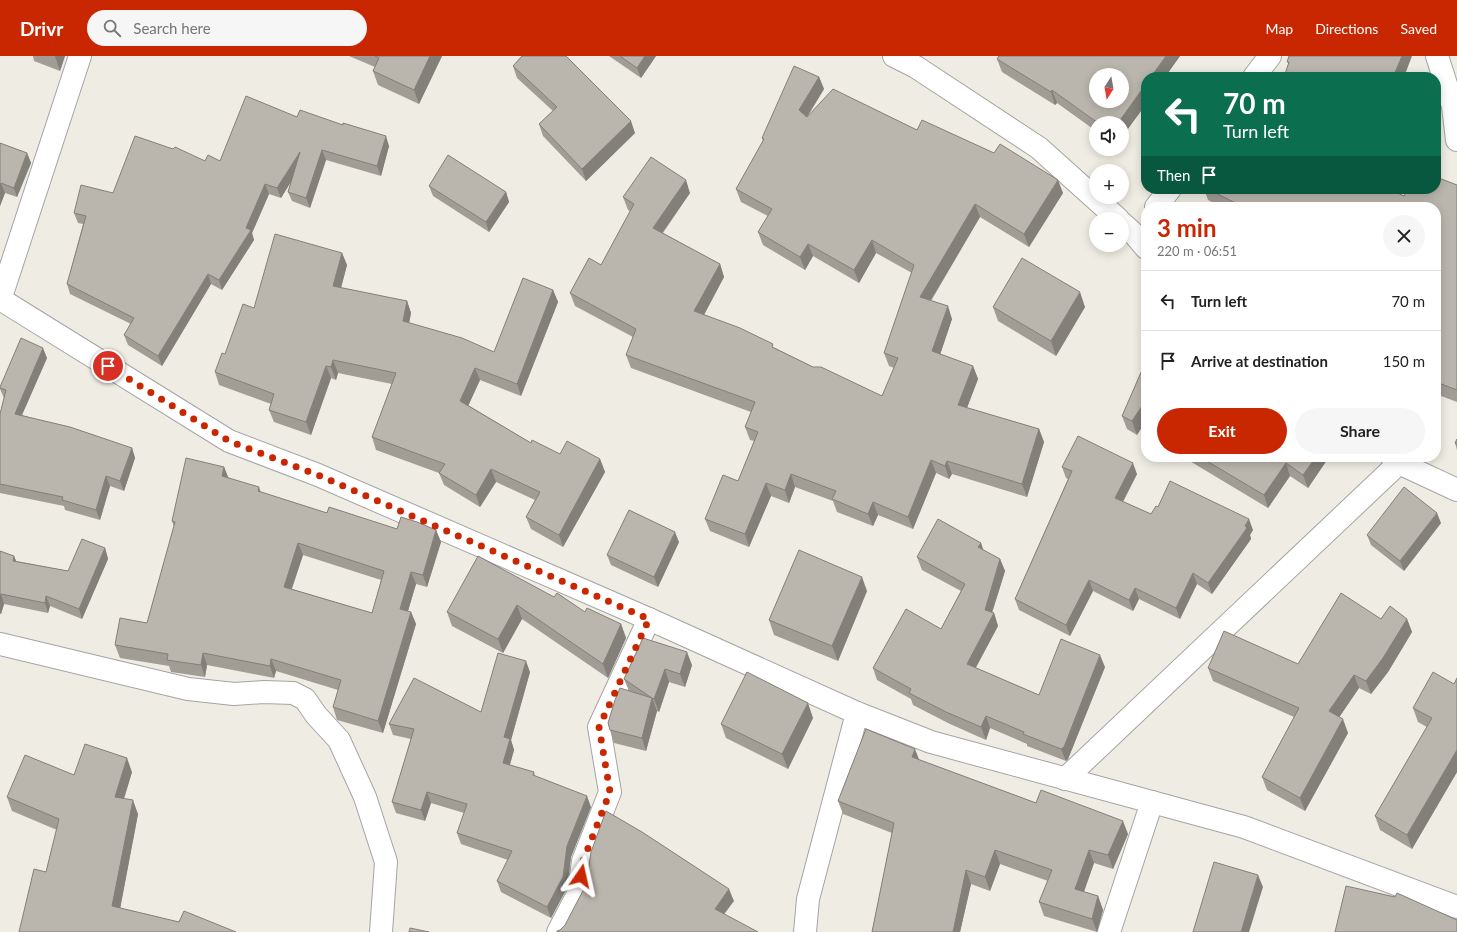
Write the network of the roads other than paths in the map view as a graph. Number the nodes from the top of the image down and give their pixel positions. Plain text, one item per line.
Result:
1 (80, 56) edge
2 (894, 56) edge
3 (1270, 56) edge
4 (1437, 56) edge
5 (1258, 72) edge
6 (1457, 140) edge
7 (1166, 194) edge
8 (1160, 202) edge
9 (1110, 212) edge
10 (0, 299) edge
11 (1394, 462) edge
12 (1400, 462) edge
13 (1457, 490) edge
14 (649, 619) junction
15 (0, 644) edge
16 (857, 713) junction
17 (1065, 779) junction
18 (1152, 802) junction
19 (1457, 907) edge
20 (381, 932) edge
21 (558, 932) edge
22 (805, 932) edge
23 (1109, 932) edge

1 - 10 street
2 - 9 street
3 - 5 street
4 - 6 street
7 - 8 street
10 - 14 street
11 - 17 street
12 - 13 street
14 - 16 street
14 - 21 street
15 - 20 street
16 - 17 street
16 - 22 street
17 - 18 street
18 - 19 street
18 - 23 street

